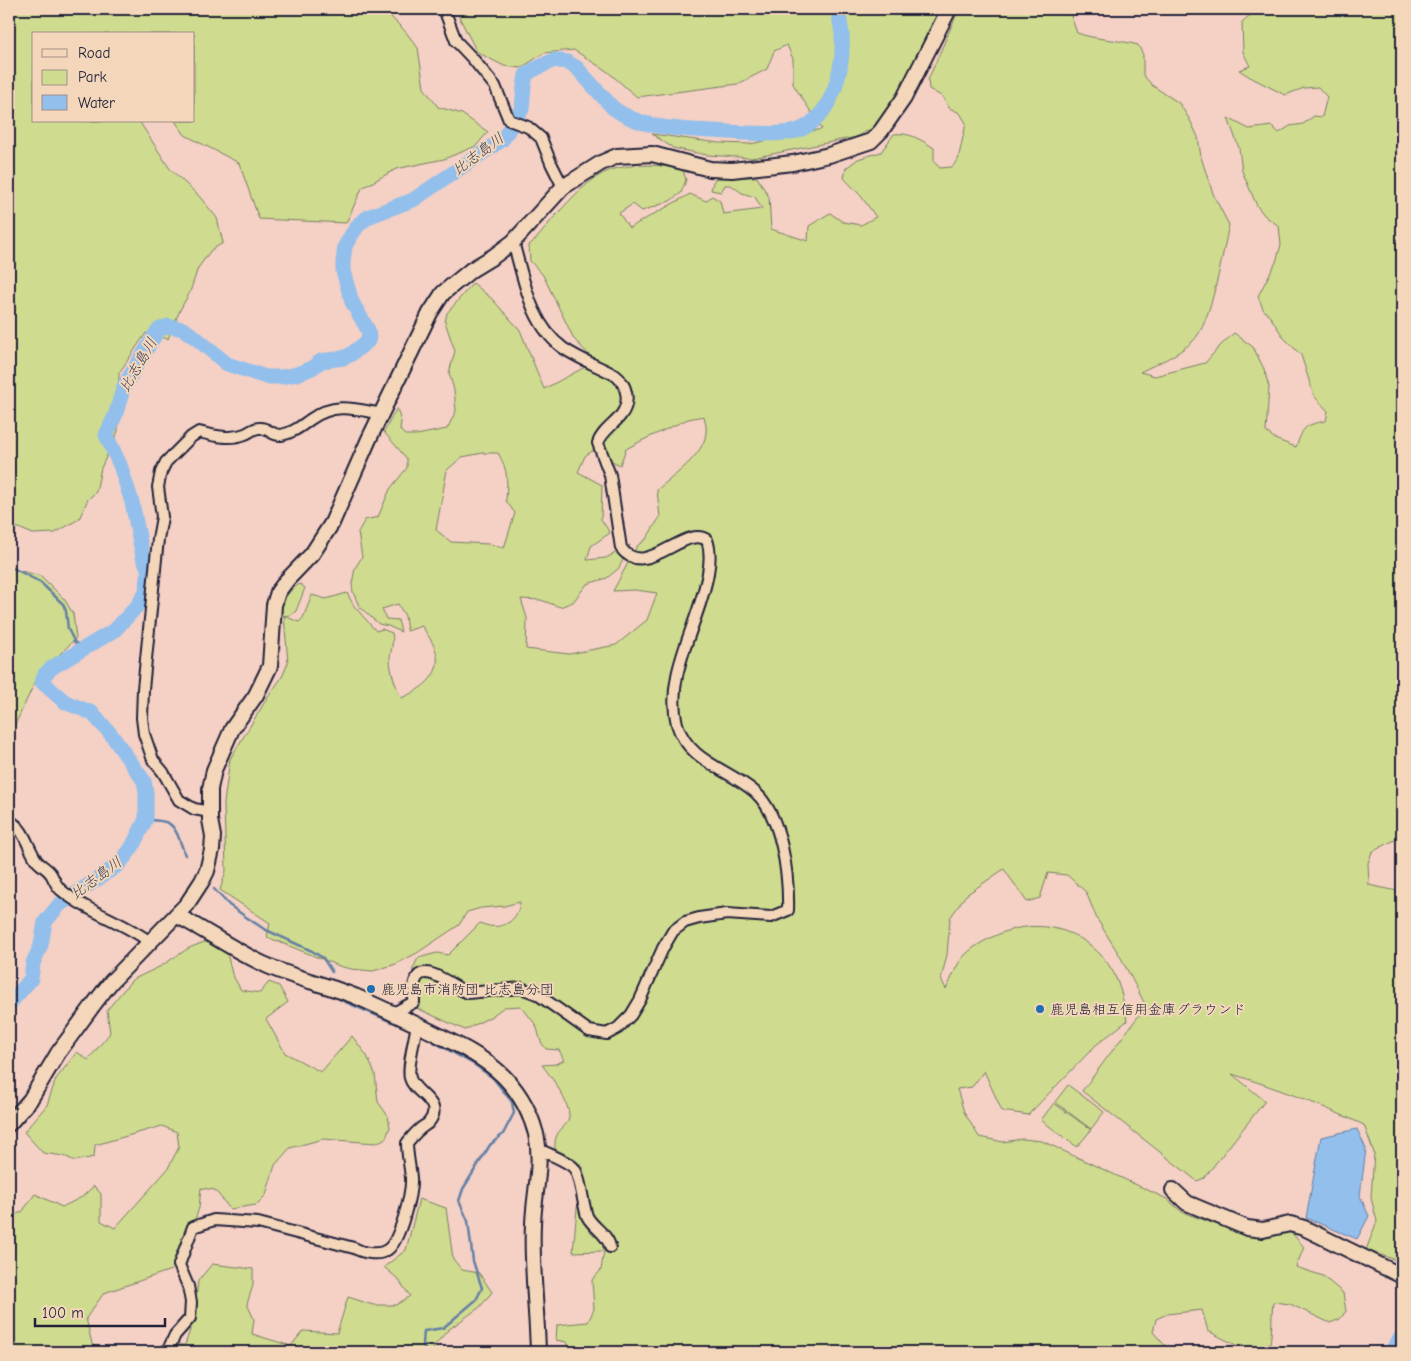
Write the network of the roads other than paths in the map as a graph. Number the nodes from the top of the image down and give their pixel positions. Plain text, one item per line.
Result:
1 (444, 9) edge
2 (949, 9) edge
3 (563, 188) junction
4 (513, 242) junction
5 (382, 414) junction
6 (210, 812) junction
7 (9, 821) edge
8 (176, 915) junction
9 (150, 942) junction
10 (392, 1014) junction
11 (417, 1025) junction
12 (9, 1124) edge
13 (538, 1149) junction
14 (1173, 1190) dead end
15 (610, 1246) dead end
16 (1402, 1276) edge
17 (167, 1352) edge
18 (535, 1352) edge

1 - 3 street
2 - 3 street
3 - 4 street
4 - 5 street
4 - 10 street
5 - 6 street
5 - 6 street
6 - 8 street
7 - 9 street
8 - 9 street
8 - 10 street
9 - 12 street
10 - 11 street
11 - 13 street
11 - 17 street
13 - 15 street
13 - 18 street
14 - 16 street

